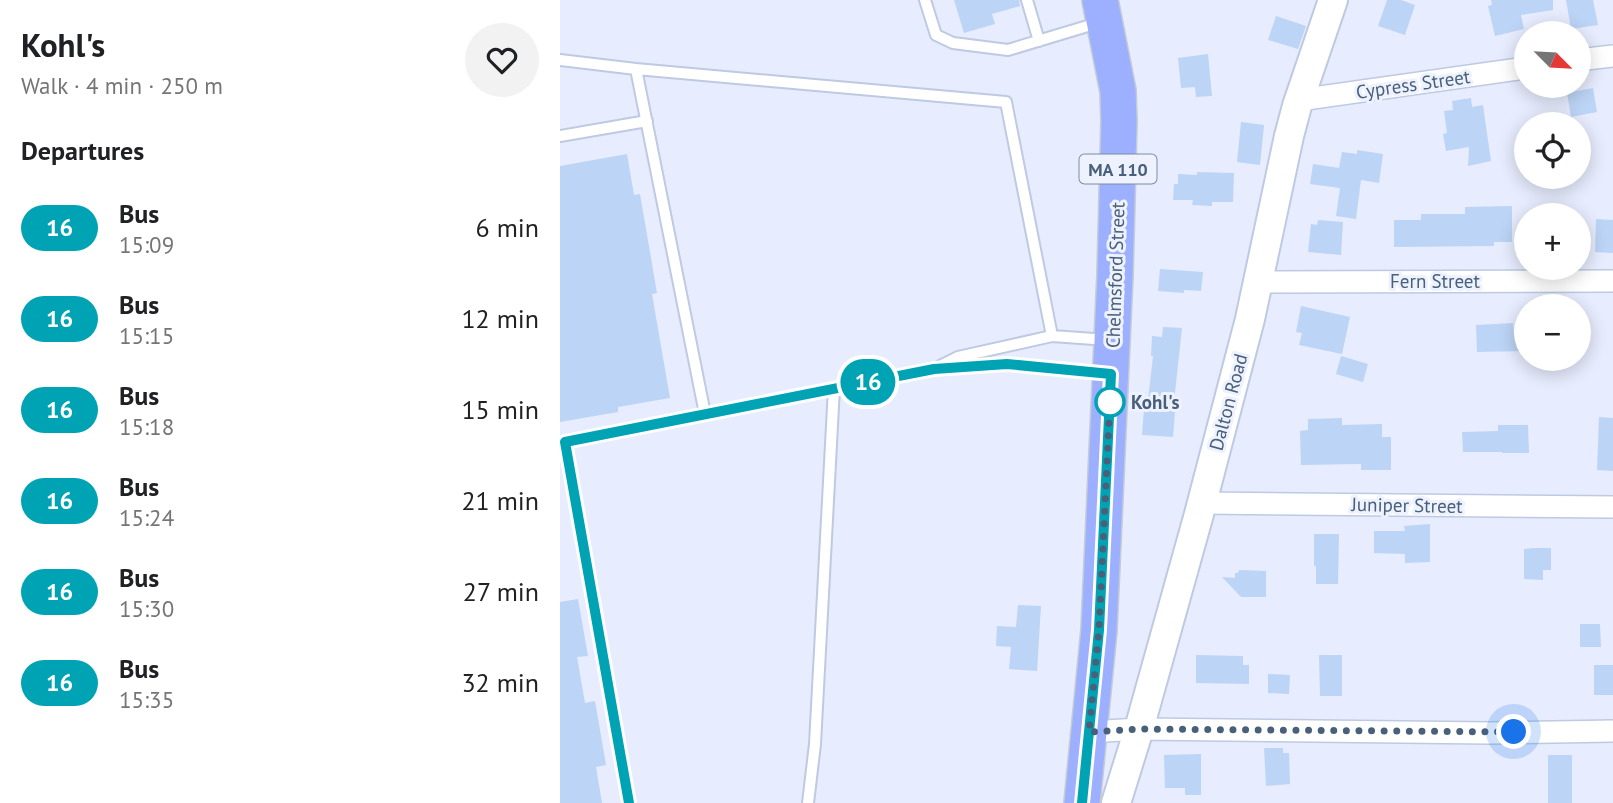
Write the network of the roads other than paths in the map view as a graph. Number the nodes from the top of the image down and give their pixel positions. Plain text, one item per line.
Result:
1 (925, 0) edge
2 (1027, 0) edge
3 (1333, 0) edge
4 (1102, 11) edge
5 (950, 30) dead end
6 (1039, 41) junction
7 (953, 43) junction
8 (1613, 55) edge
9 (1591, 59) edge
10 (560, 60) edge
11 (636, 69) junction
12 (1514, 70) edge
13 (1299, 100) junction
14 (647, 121) junction
15 (560, 136) edge
16 (1613, 281) edge
17 (1258, 282) junction
18 (1052, 336) junction
19 (1112, 340) junction
20 (934, 369) junction
21 (1111, 374) junction
22 (834, 388) junction
23 (705, 414) junction
24 (1202, 503) junction
25 (1613, 507) edge
26 (1139, 729) junction
27 (1613, 731) edge
28 (1089, 732) junction
29 (629, 803) edge
30 (808, 803) edge
31 (1082, 803) edge
32 (1116, 803) edge

1 - 7 lane
2 - 6 lane
3 - 13 street, Dalton Road
4 - 6 lane
4 - 19 main road, Chelmsford Street / MA 110
5 - 7 lane
6 - 7 lane
8 - 9 street
10 - 11 lane
11 - 14 lane
11 - 18 lane
12 - 13 street, Cypress Street
13 - 17 street, Dalton Road
14 - 15 lane
14 - 23 lane
16 - 17 street, Fern Street
17 - 24 street, Dalton Road
18 - 19 lane
18 - 20 lane
19 - 21 main road, Chelmsford Street / MA 110
20 - 21 lane
20 - 22 lane
21 - 28 main road, Chelmsford Street / MA 110
22 - 23 lane
22 - 30 lane
23 - 29 lane
24 - 25 street, Juniper Street
24 - 26 street, Dalton Road
26 - 27 street
26 - 28 street
26 - 32 street, Dalton Road
28 - 31 main road, Chelmsford Street / MA 110

